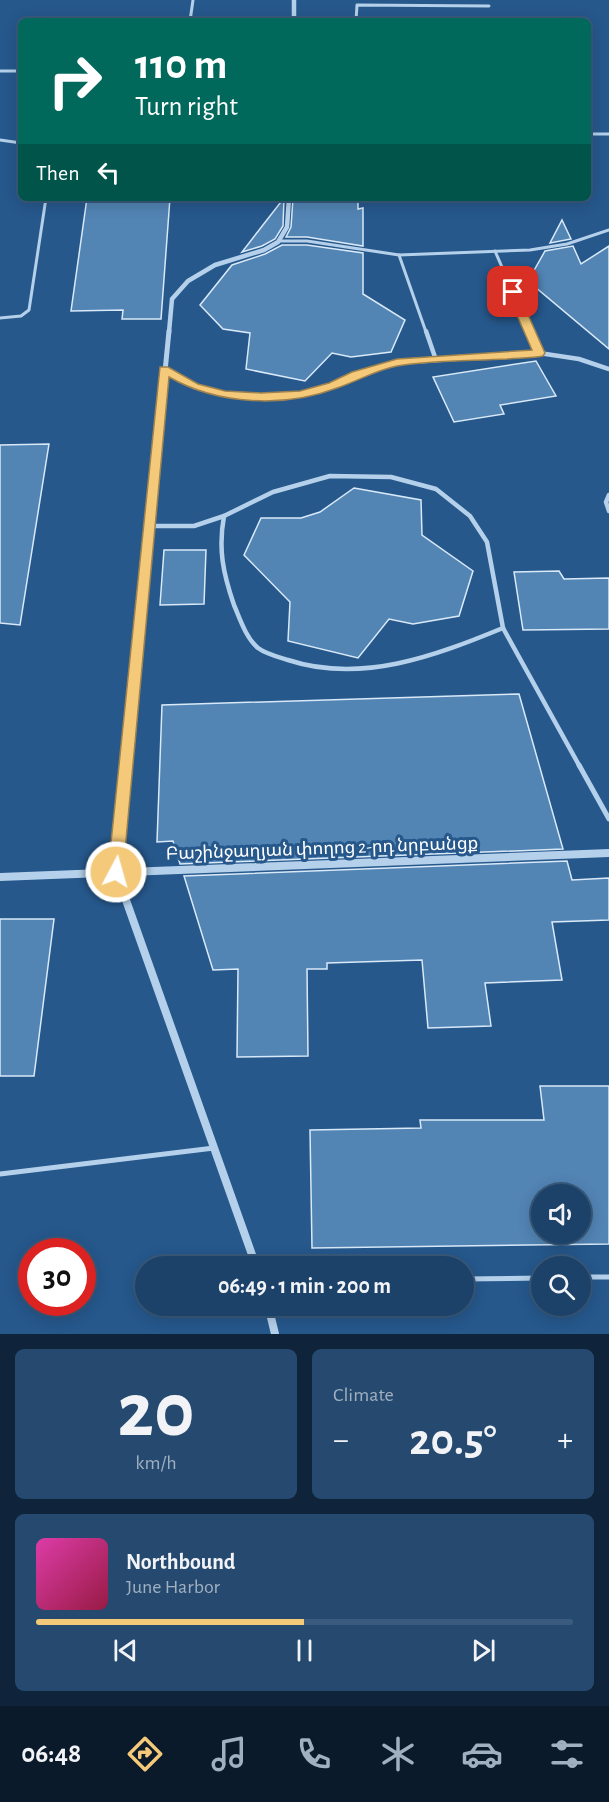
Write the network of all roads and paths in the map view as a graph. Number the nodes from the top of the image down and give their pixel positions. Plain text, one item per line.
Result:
1 (193, 0) edge
2 (294, 0) edge
3 (489, 6) dead end
4 (190, 18) edge
5 (294, 18) edge
6 (356, 18) edge
7 (0, 71) edge
8 (18, 71) edge
9 (591, 134) edge
10 (609, 134) edge
11 (0, 140) edge
12 (18, 143) edge
13 (46, 201) edge
14 (289, 201) edge
15 (609, 230) edge
16 (279, 241) junction
17 (495, 252) junction
18 (399, 255) junction
19 (0, 318) edge
20 (539, 353) junction
21 (436, 360) junction
22 (609, 369) edge
23 (164, 370) junction
24 (609, 495) edge
25 (609, 512) edge
26 (224, 516) junction
27 (149, 526) junction
28 (503, 628) junction
29 (609, 819) edge
30 (609, 853) edge
31 (116, 872) junction
32 (0, 877) edge
33 (214, 1148) junction
34 (0, 1174) edge
35 (252, 1256) edge
36 (591, 1277) edge
37 (609, 1277) edge
38 (531, 1278) edge
39 (474, 1279) edge
40 (271, 1316) edge
41 (275, 1334) edge

1 - 4 lane
2 - 5 street
3 - 6 lane
7 - 8 lane
9 - 10 lane
11 - 12 lane
13 - 19 lane
14 - 16 street
15 - 17 lane
16 - 18 lane
16 - 23 street
17 - 18 lane
17 - 20 lane
18 - 21 lane
20 - 21 lane
20 - 22 lane
21 - 23 lane
23 - 27 street
24 - 25 lane
26 - 27 lane
26 - 28 lane
26 - 28 lane
27 - 31 street
28 - 29 lane
30 - 31 street, Բաշինջաղյան փողոց 2-րդ նրբանցք
31 - 32 street, Բաշինջաղյան փողոց 2-րդ նրբանցք
31 - 33 street
33 - 34 lane
33 - 35 street
36 - 37 lane
38 - 39 lane
40 - 41 street

